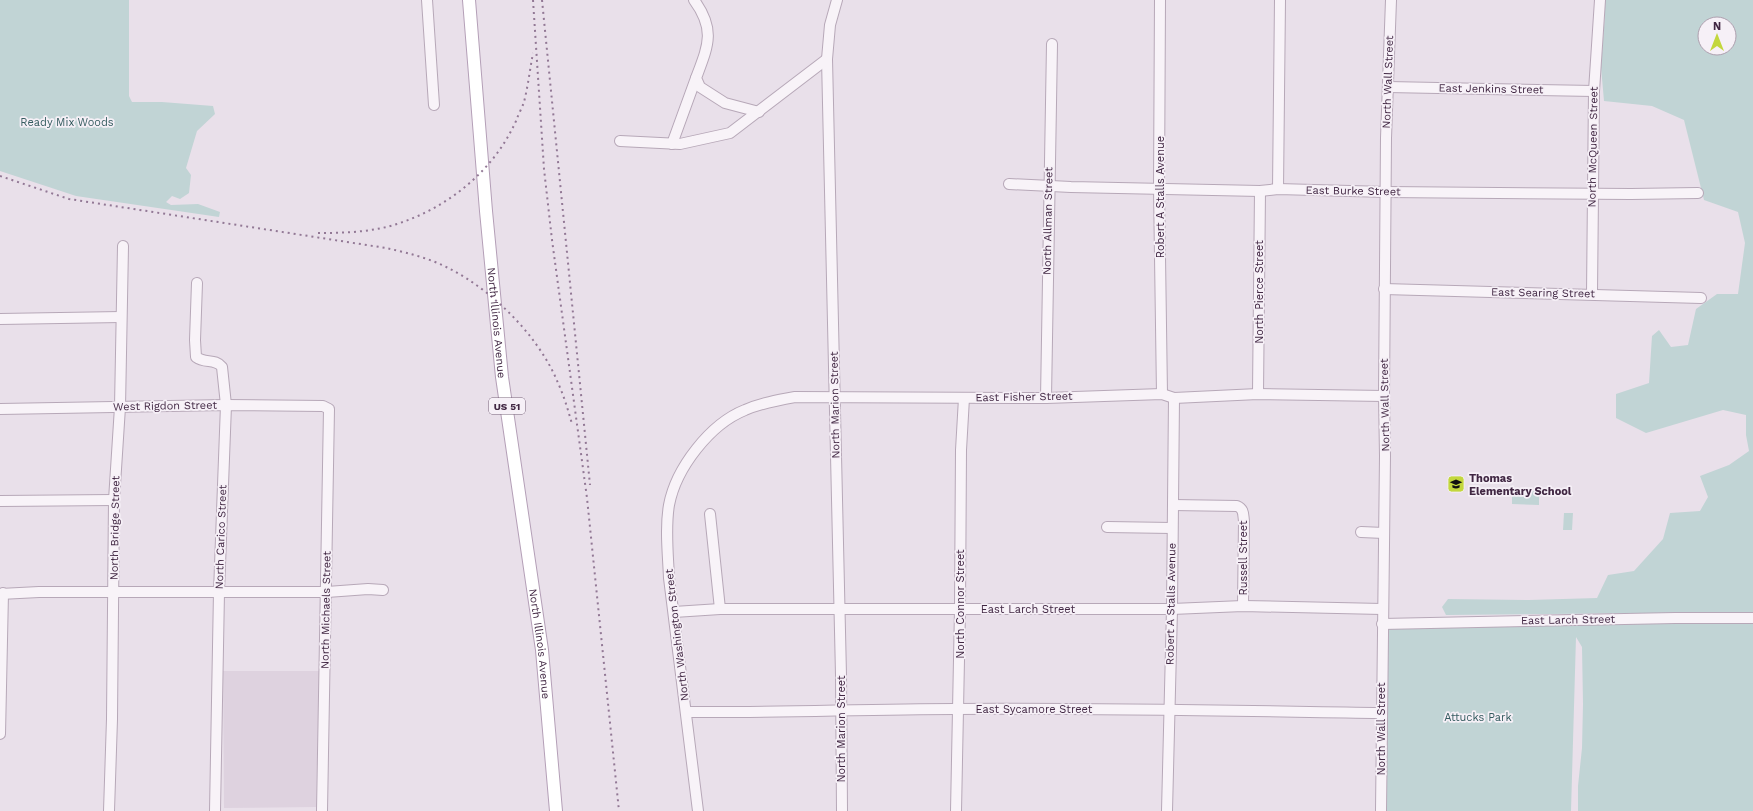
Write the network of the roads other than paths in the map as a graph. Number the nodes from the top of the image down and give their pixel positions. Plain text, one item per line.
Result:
1 (427, 0) edge
2 (469, 0) edge
3 (694, 0) edge
4 (837, 0) edge
5 (1160, 0) edge
6 (1280, 0) edge
7 (1391, 0) edge
8 (1600, 0) edge
9 (1052, 44) dead end
10 (827, 59) junction
11 (696, 78) junction
12 (1388, 87) junction
13 (1594, 91) junction
14 (434, 105) dead end
15 (759, 112) junction
16 (620, 141) dead end
17 (672, 144) junction
18 (1009, 184) dead end
19 (1049, 186) junction
20 (1159, 188) junction
21 (1278, 189) junction
22 (1260, 191) junction
23 (1386, 192) junction
24 (1592, 193) junction
25 (1698, 193) dead end
26 (123, 246) dead end
27 (197, 283) dead end
28 (1384, 289) junction
29 (1592, 294) junction
30 (1702, 298) dead end
31 (121, 317) junction
32 (0, 319) edge
33 (1162, 394) junction
34 (1258, 394) junction
35 (1384, 396) junction
36 (835, 397) junction
37 (964, 398) junction
38 (1046, 398) junction
39 (1174, 398) junction
40 (226, 405) junction
41 (120, 407) junction
42 (0, 409) edge
43 (329, 409) joint
44 (687, 463) joint
45 (114, 500) junction
46 (0, 501) edge
47 (1173, 505) junction
48 (710, 514) dead end
49 (1107, 527) dead end
50 (1172, 528) junction
51 (1361, 532) dead end
52 (1384, 533) junction
53 (383, 590) dead end
54 (113, 592) junction
55 (219, 592) junction
56 (327, 592) junction
57 (1, 594) edge
58 (1243, 606) junction
59 (720, 609) junction
60 (960, 609) junction
61 (1172, 609) junction
62 (1382, 609) junction
63 (838, 610) junction
64 (674, 612) junction
65 (1753, 618) edge
66 (1382, 624) junction
67 (841, 709) junction
68 (958, 709) junction
69 (1169, 710) junction
70 (686, 712) junction
71 (1381, 713) junction
72 (0, 734) edge
73 (109, 811) edge
74 (215, 811) edge
75 (322, 811) edge
76 (556, 811) edge
77 (698, 811) edge
78 (842, 811) edge
79 (956, 811) edge
80 (1166, 811) edge
81 (1381, 811) edge

1 - 14 street
2 - 76 main road, North Illinois Avenue / US 51
3 - 11 street
4 - 10 street, North Marion Street
5 - 20 street, Robert A Stalls Avenue
6 - 21 street
7 - 12 street, North Wall Street
8 - 13 street, North McQueen Street
9 - 19 street, North Allman Street
10 - 15 street
10 - 36 street, North Marion Street
11 - 15 street
11 - 17 street
12 - 13 street, East Jenkins Street
12 - 23 street, North Wall Street
13 - 24 street, North McQueen Street
15 - 17 street
16 - 17 street
18 - 19 street, East Burke Street
19 - 20 street, East Burke Street
19 - 38 street, North Allman Street
20 - 22 street, East Burke Street
20 - 33 street, Robert A Stalls Avenue
21 - 22 street, East Burke Street
21 - 23 street, East Burke Street
22 - 34 street, North Pierce Street
23 - 24 street, East Burke Street
23 - 28 street, North Wall Street
24 - 25 street, East Burke Street
24 - 29 street, North McQueen Street
26 - 31 street, North Bridge Street
27 - 40 street, North Carico Street
28 - 29 street, East Searing Street
28 - 35 street, North Wall Street
29 - 30 street, East Searing Street
31 - 32 street
31 - 41 street, North Bridge Street
33 - 38 street, East Fisher Street
33 - 39 street, East Fisher Street
34 - 35 street, East Fisher Street
34 - 39 street, East Fisher Street
35 - 52 street, North Wall Street
36 - 37 street, East Fisher Street
36 - 44 street, East Fisher Street
36 - 63 street, North Marion Street
37 - 38 street, East Fisher Street
37 - 60 street, North Connor Street
39 - 47 street, Robert A Stalls Avenue
40 - 41 street, West Rigdon Street
40 - 43 street, West Rigdon Street
40 - 55 street, North Carico Street
41 - 42 street, West Rigdon Street
41 - 45 street, North Bridge Street
43 - 56 street, North Michaels Street
44 - 64 street, North Washington Street
45 - 46 street
45 - 54 street, North Bridge Street
47 - 50 street, Robert A Stalls Avenue
47 - 58 street, Russell Street
48 - 59 street
49 - 50 street
50 - 61 street, Robert A Stalls Avenue
51 - 52 street
52 - 62 street, North Wall Street
53 - 56 street
54 - 55 street
54 - 57 street
54 - 73 street, North Bridge Street
55 - 56 street
55 - 74 street, North Carico Street
56 - 75 street, North Michaels Street
57 - 72 street
58 - 61 street, East Larch Street
58 - 62 street, East Larch Street
59 - 63 street, East Larch Street
59 - 64 street, East Larch Street
60 - 61 street, East Larch Street
60 - 63 street, East Larch Street
60 - 68 street, North Connor Street
61 - 69 street, Robert A Stalls Avenue
62 - 66 street, North Wall Street
63 - 67 street, North Marion Street
64 - 70 street, North Washington Street
65 - 66 street, East Larch Street
66 - 71 street, North Wall Street
67 - 68 street, East Sycamore Street
67 - 70 street, East Sycamore Street
67 - 78 street, North Marion Street
68 - 69 street, East Sycamore Street
68 - 79 street, North Connor Street
69 - 71 street, East Sycamore Street
69 - 80 street, Robert A Stalls Avenue
70 - 77 street, North Washington Street
71 - 81 street, North Wall Street

